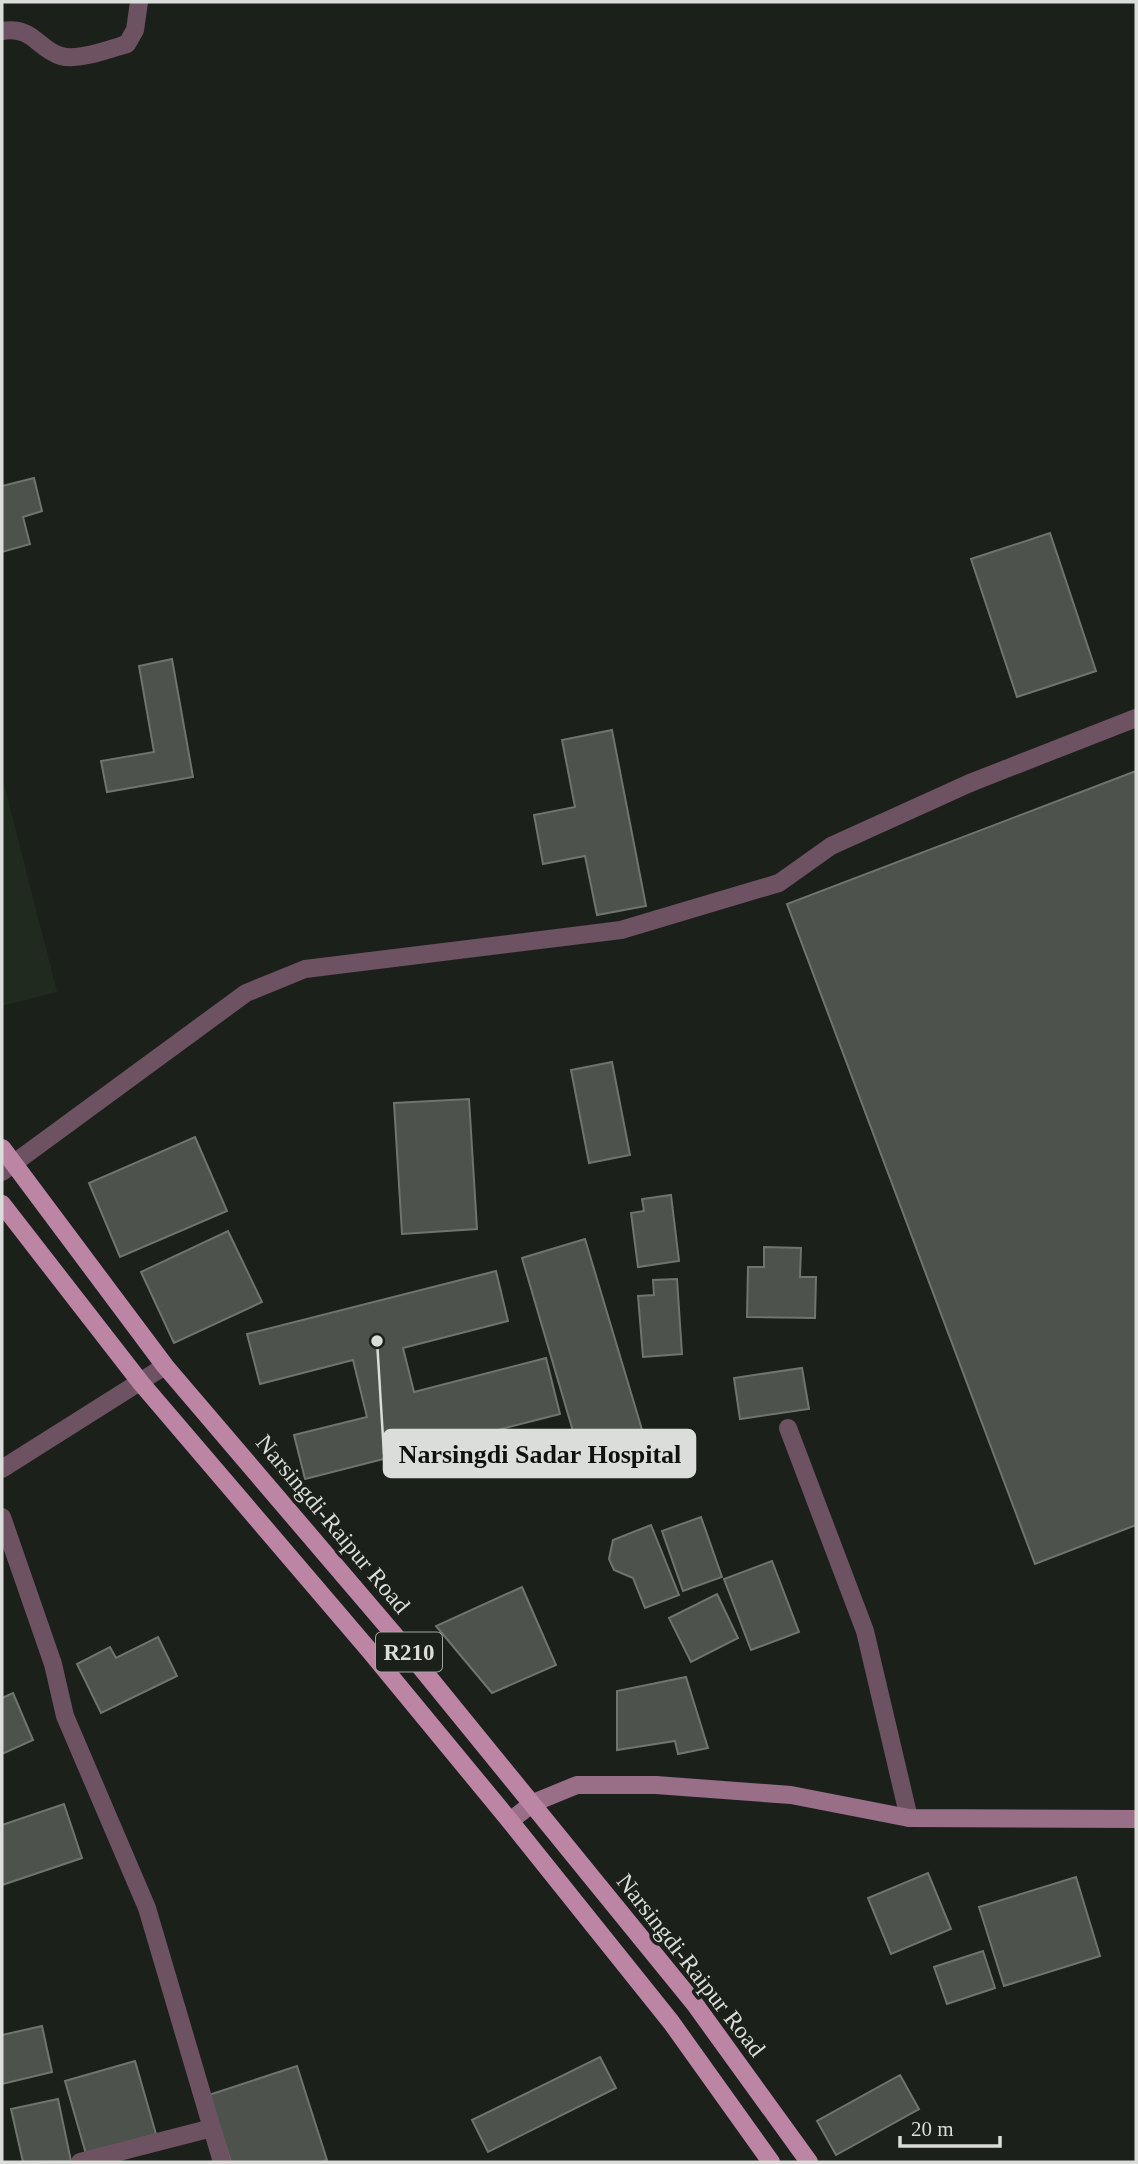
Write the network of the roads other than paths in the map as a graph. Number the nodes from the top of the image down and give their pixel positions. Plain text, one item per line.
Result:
1 (139, 2) edge
2 (2, 31) edge
3 (1136, 718) edge
4 (5, 1161) edge
5 (2, 1204) edge
6 (165, 1366) junction
7 (141, 1383) junction
8 (788, 1428) dead end
9 (2, 1469) edge
10 (2, 1517) edge
11 (533, 1803) junction
12 (909, 1818) junction
13 (1136, 1819) edge
14 (510, 1821) junction
15 (212, 2128) junction
16 (80, 2162) edge
17 (222, 2162) edge
18 (771, 2162) edge
19 (809, 2162) edge

1 - 2 street
3 - 4 street
4 - 6 main road, Narsingdi-Raipur Road / R210
5 - 7 main road, Narsingdi-Raipur Road / R210
6 - 7 street
6 - 11 main road, Narsingdi-Raipur Road / R210
7 - 9 street
7 - 14 main road, Narsingdi-Raipur Road / R210
8 - 12 street
10 - 15 street
11 - 12 street
11 - 14 street
11 - 19 main road, Narsingdi-Raipur Road / R210
12 - 13 street
14 - 18 main road, Narsingdi-Raipur Road / R210
15 - 16 street
15 - 17 street

